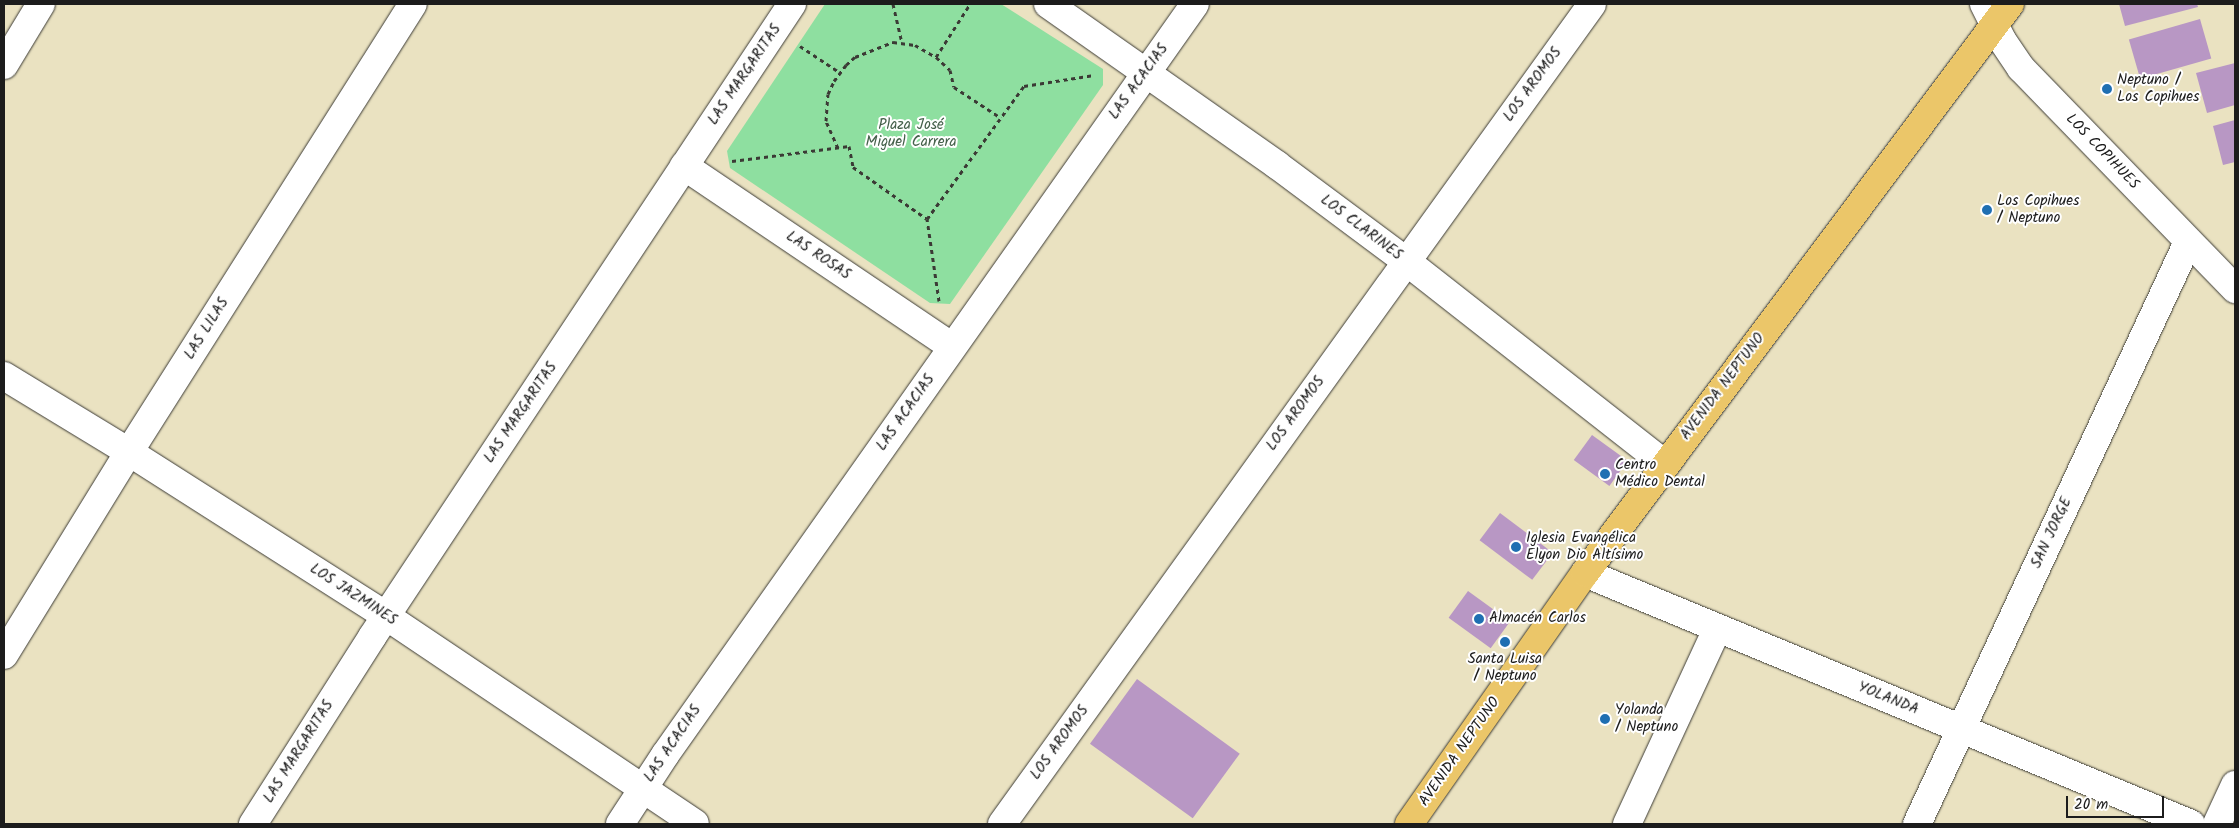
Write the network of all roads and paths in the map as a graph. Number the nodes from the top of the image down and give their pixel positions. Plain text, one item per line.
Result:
1 (41, 4) edge
2 (413, 4) edge
3 (792, 4) edge
4 (893, 4) edge
5 (970, 4) edge
6 (1048, 4) edge
7 (1195, 4) edge
8 (1592, 4) edge
9 (1996, 11) edge
10 (795, 42) dead end
11 (902, 42) junction
12 (936, 57) junction
13 (4, 65) edge
14 (1146, 71) junction
15 (839, 72) junction
16 (1098, 75) dead end
17 (1001, 118) junction
18 (838, 148) junction
19 (684, 166) junction
20 (708, 181) junction
21 (927, 219) junction
22 (2188, 242) junction
23 (1406, 261) junction
24 (2235, 290) edge
25 (927, 330) junction
26 (952, 347) junction
27 (4, 376) edge
28 (129, 452) junction
29 (1665, 464) junction
30 (1585, 574) junction
31 (386, 616) junction
32 (1717, 629) junction
33 (4, 655) edge
34 (1961, 729) junction
35 (2235, 785) edge
36 (643, 788) junction
37 (253, 824) edge
38 (620, 824) edge
39 (695, 824) edge
40 (1002, 824) edge
41 (1409, 824) edge
42 (1627, 824) edge
43 (1917, 824) edge
44 (2191, 824) edge
45 (2217, 824) edge

1 - 13 street
2 - 28 street, LAS LILAS
3 - 19 street, LAS MARGARITAS
4 - 11 path
5 - 12 path
6 - 14 street, LOS CLARINES
7 - 14 street, LAS ACACIAS
8 - 23 street, LOS AROMOS
9 - 22 street, LOS COPIHUES
9 - 29 main road, AVENIDA NEPTUNO
10 - 15 path
11 - 12 path
11 - 15 path
12 - 17 path
14 - 23 street, LOS CLARINES
14 - 26 street, LAS ACACIAS
15 - 18 path
16 - 17 path
17 - 21 path
18 - 20 path
18 - 21 path
19 - 20 street, LAS ROSAS
19 - 31 street, LAS MARGARITAS
20 - 25 street, LAS ROSAS
21 - 25 path
22 - 24 street, LOS COPIHUES
22 - 34 street, SAN JORGE
23 - 29 street, LOS CLARINES
23 - 40 street, LOS AROMOS
25 - 26 street, LAS ROSAS
26 - 36 street, LAS ACACIAS
27 - 28 street, LOS JAZMINES
28 - 31 street, LOS JAZMINES
28 - 33 street, LAS LILAS
29 - 30 main road, AVENIDA NEPTUNO
30 - 32 street, YOLANDA
30 - 41 main road, AVENIDA NEPTUNO
31 - 36 street, LOS JAZMINES
31 - 37 street, LAS MARGARITAS
32 - 34 street, YOLANDA
32 - 42 street
34 - 43 street, SAN JORGE
34 - 44 street, YOLANDA
35 - 45 street
36 - 38 street, LAS ACACIAS
36 - 39 street, LOS JAZMINES

